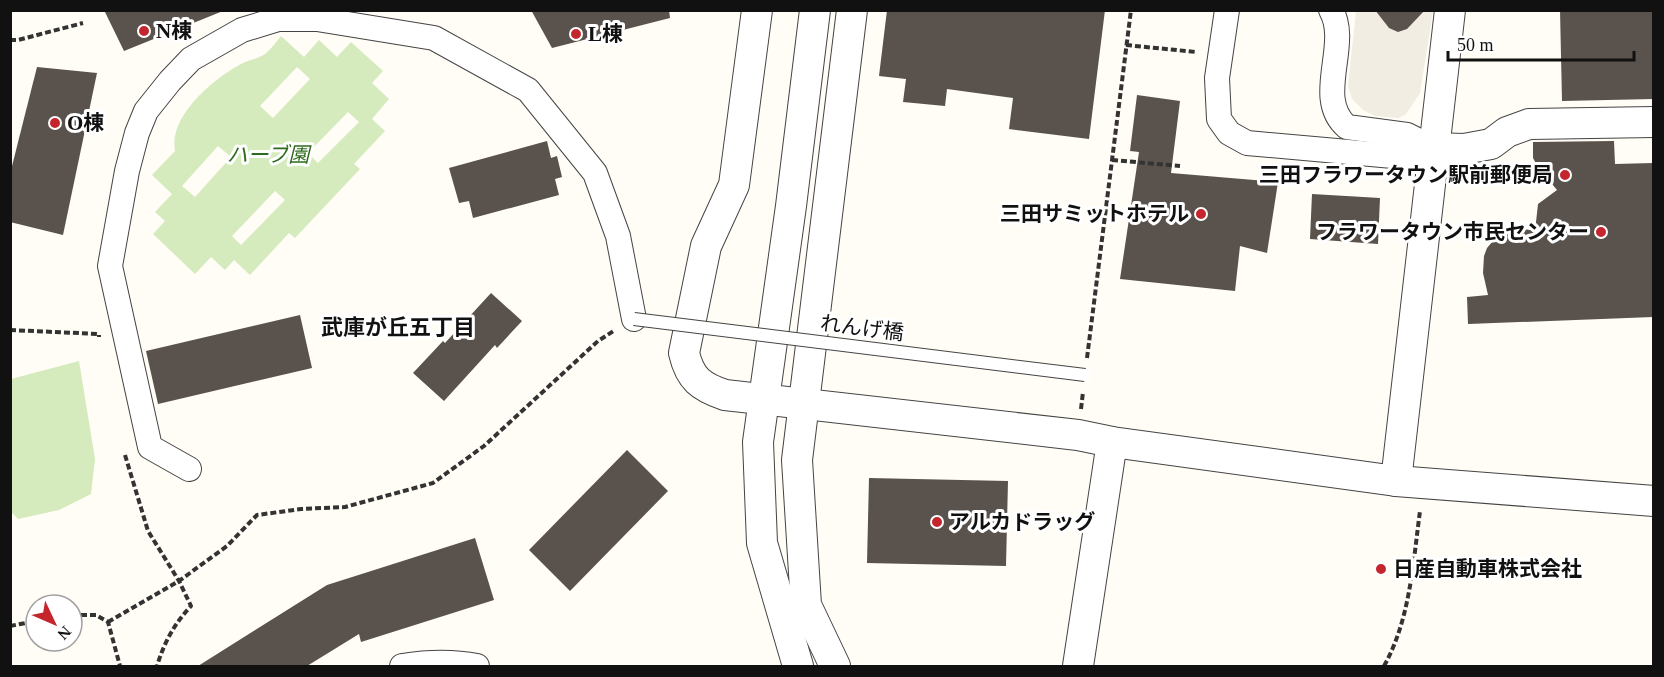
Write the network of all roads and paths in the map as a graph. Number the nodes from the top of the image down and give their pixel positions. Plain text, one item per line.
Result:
1 (757, 10) edge
2 (815, 10) edge
3 (852, 10) edge
4 (1131, 10) edge
5 (1227, 10) edge
6 (1331, 10) edge
7 (1450, 10) edge
8 (83, 23) dead end
9 (10, 40) edge
10 (1126, 45) junction
11 (1196, 52) dead end
12 (1653, 122) edge
13 (1433, 148) junction
14 (1112, 160) junction
15 (1180, 166) dead end
16 (634, 319) junction
17 (10, 330) edge
18 (101, 345) dead end
19 (1085, 375) junction
20 (765, 400) junction
21 (804, 404) junction
22 (1078, 435) junction
23 (1112, 442) junction
24 (123, 444) dead end
25 (189, 469) dead end
26 (1410, 482) junction
27 (1653, 501) edge
28 (179, 581) junction
29 (84, 615) edge
30 (108, 622) junction
31 (120, 666) edge
32 (157, 666) edge
33 (402, 666) edge
34 (477, 666) edge
35 (798, 666) edge
36 (835, 666) edge
37 (1078, 666) edge
38 (1384, 666) edge

1 - 20 street
2 - 20 street
3 - 21 street
4 - 10 path
5 - 13 street
6 - 13 street
7 - 13 street
8 - 9 path
10 - 11 path
10 - 14 path
12 - 13 street
13 - 26 street
14 - 15 path
14 - 19 path
16 - 19 lane, れんげ橋, bridge
16 - 25 street
16 - 28 path
17 - 18 path
19 - 22 path
20 - 21 street
20 - 35 street
21 - 22 street
21 - 36 street
22 - 23 street
23 - 26 street
23 - 37 street
24 - 28 path
26 - 27 street
26 - 38 path
28 - 30 path
28 - 32 path
29 - 30 path
30 - 31 path
33 - 34 street

